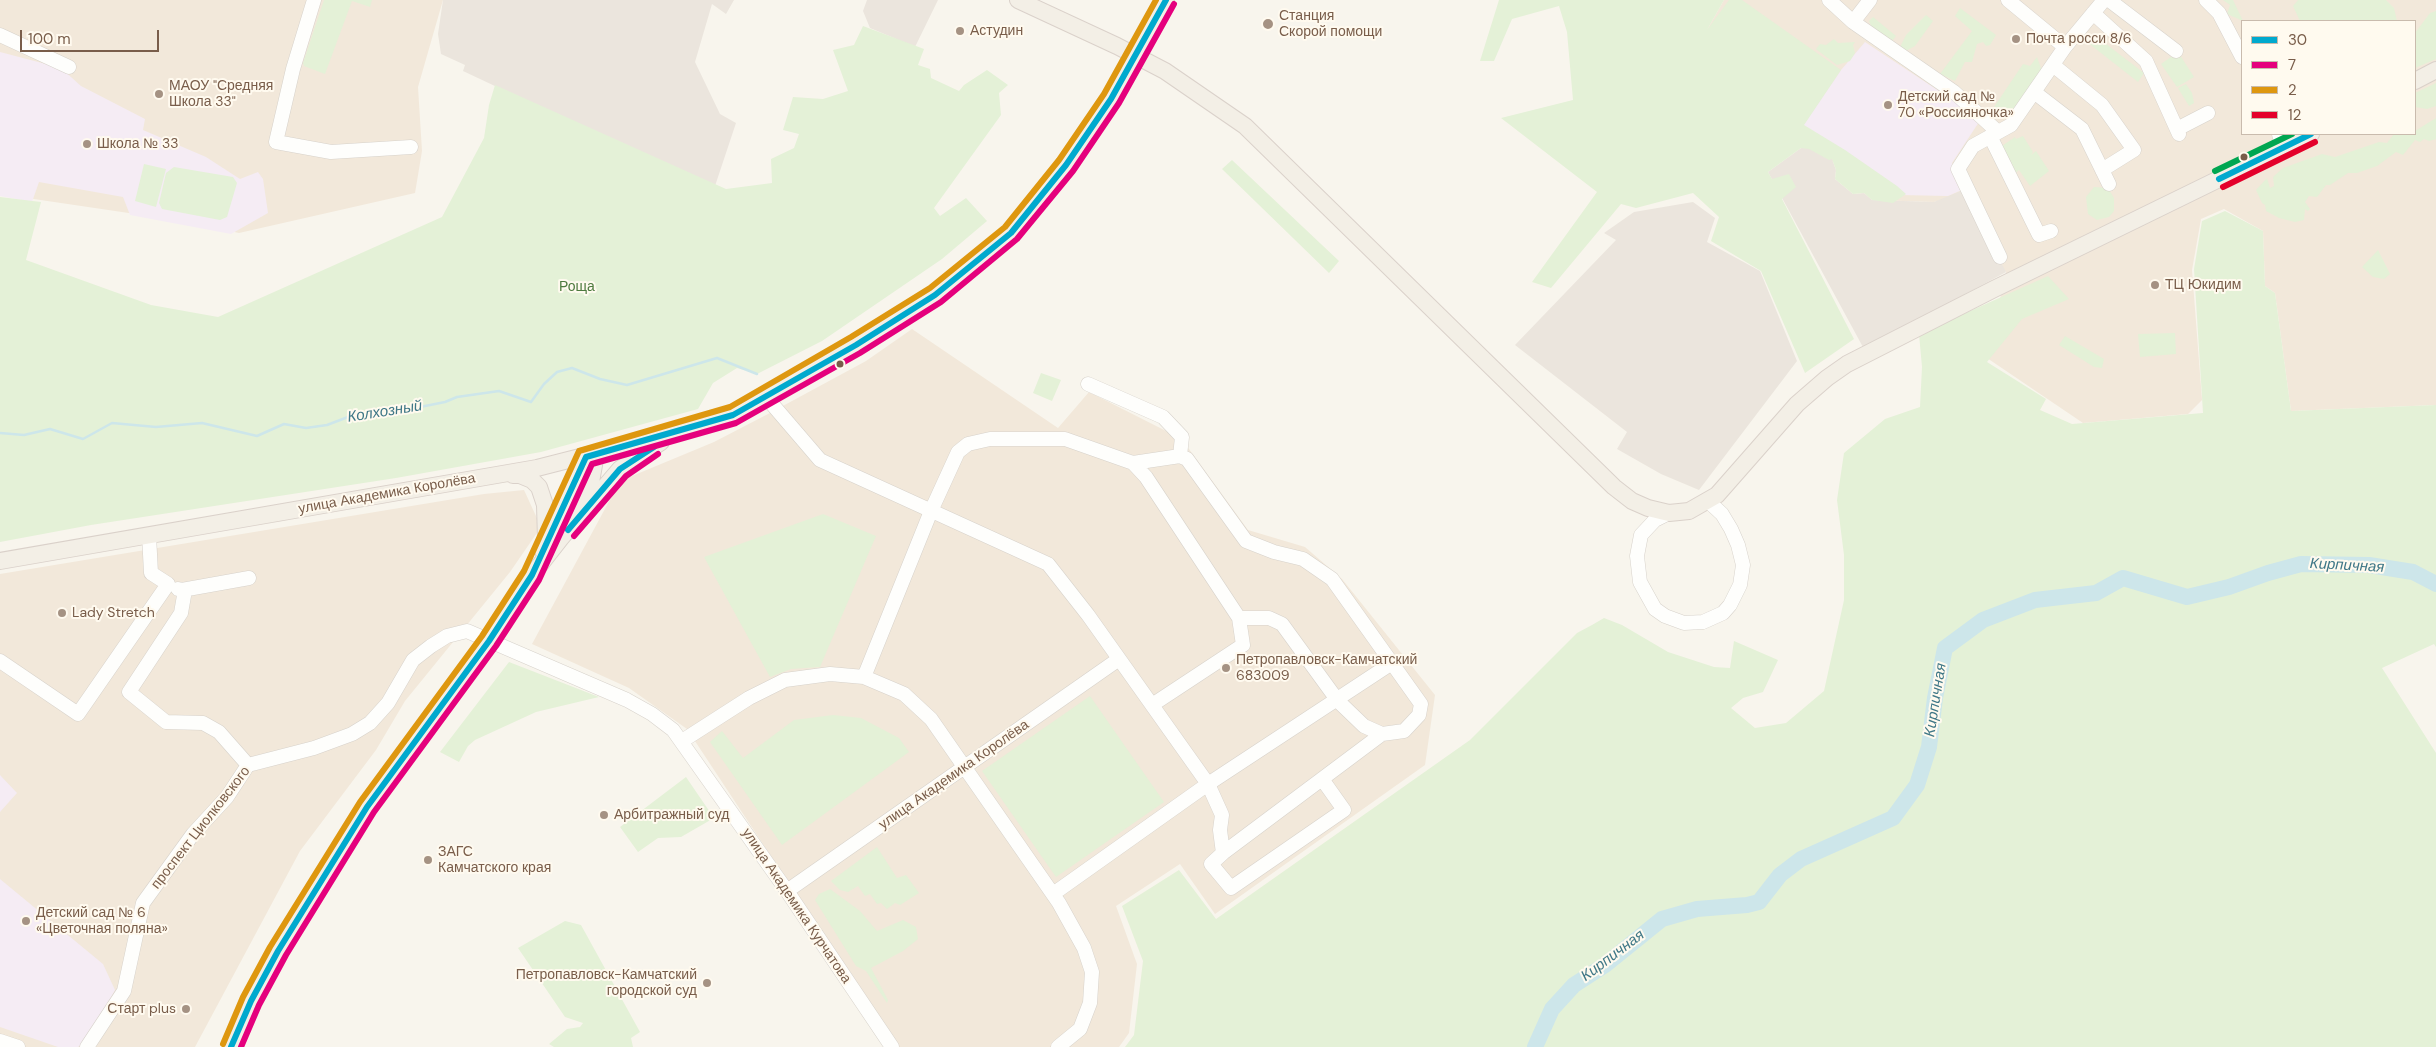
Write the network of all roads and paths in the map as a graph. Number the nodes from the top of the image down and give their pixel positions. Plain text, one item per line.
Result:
1 (314, 0) edge
2 (1018, 0) edge
3 (1166, 0) edge
4 (1829, 0) edge
5 (1870, 0) edge
6 (2008, 0) edge
7 (2104, 0) edge
8 (2109, 0) edge
9 (2206, 0) edge
10 (2093, 13) junction
11 (1853, 22) junction
12 (0, 35) edge
13 (2066, 47) junction
14 (2176, 50) dead end
15 (2241, 55) edge
16 (1137, 56) junction
17 (2053, 66) junction
18 (68, 67) dead end
19 (2436, 70) edge
20 (2416, 80) edge
21 (2034, 92) junction
22 (2208, 113) dead end
23 (1994, 134) junction
24 (2307, 135) edge
25 (2281, 141) edge
26 (411, 146) dead end
27 (2102, 170) junction
28 (2109, 184) dead end
29 (2051, 231) dead end
30 (2000, 257) dead end
31 (1088, 384) dead end
32 (766, 397) junction
33 (678, 432) junction
34 (591, 456) junction
35 (1180, 456) junction
36 (1133, 463) junction
37 (505, 474) junction
38 (1708, 501) junction
39 (931, 511) junction
40 (1669, 513) junction
41 (149, 535) junction
42 (561, 538) junction
43 (546, 544) junction
44 (0, 561) edge
45 (532, 576) junction
46 (249, 578) dead end
47 (168, 584) junction
48 (185, 590) junction
49 (1238, 618) junction
50 (489, 641) junction
51 (1119, 658) junction
52 (0, 661) edge
53 (1392, 663) junction
54 (864, 677) junction
55 (1338, 701) junction
56 (1152, 705) junction
57 (1382, 734) junction
58 (682, 741) junction
59 (248, 765) junction
60 (965, 768) junction
61 (1322, 778) junction
62 (1208, 784) junction
63 (1223, 853) junction
64 (787, 891) junction
65 (1053, 894) junction
66 (0, 1041) edge
67 (18, 1047) edge
68 (87, 1047) edge
69 (231, 1047) edge
70 (892, 1047) edge
71 (1058, 1047) edge

1 - 26 street
2 - 16 main road
3 - 16 main road, улица Академика Королёва
4 - 11 street
5 - 11 street
6 - 13 street
7 - 10 street
8 - 14 street
9 - 15 street
10 - 13 street
10 - 22 street
11 - 23 street
12 - 18 street
13 - 17 street
16 - 32 main road, улица Академика Королёва
16 - 40 main road
17 - 21 street
17 - 27 street
19 - 20 main road
21 - 23 street
21 - 27 street
23 - 29 street
23 - 30 street
24 - 25 main road
25 - 38 main road
27 - 28 street
31 - 35 street
32 - 33 main road, улица Академика Королёва
32 - 39 street
33 - 34 main road, улица Академика Королёва
33 - 42 main road
34 - 37 main road, улица Академика Королёва
34 - 42 main road
34 - 43 main road
35 - 36 street
35 - 53 street
36 - 39 street
36 - 49 street
37 - 41 main road, улица Академика Королёва
37 - 43 main road
38 - 40 main road
38 - 40 street
39 - 51 street
39 - 54 street
41 - 44 main road, улица Академика Королёва
41 - 47 street
42 - 45 main road
43 - 45 main road
45 - 50 main road
46 - 48 street
47 - 48 street
47 - 52 street
48 - 59 street
49 - 55 street
49 - 56 street
50 - 58 street, улица Академика Курчатова
50 - 59 street, проспект Циолковского
50 - 69 main road
51 - 56 street
51 - 60 street, улица Академика Королёва
53 - 55 street
53 - 57 street
54 - 58 street
54 - 60 street
55 - 57 street
55 - 62 street
56 - 62 street
57 - 61 street
58 - 64 street, улица Академика Курчатова
59 - 68 street, проспект Циолковского
60 - 64 street, улица Академика Королёва
60 - 65 street
61 - 63 street
61 - 63 street
62 - 63 street
62 - 65 street
64 - 70 street, улица Академика Курчатова
65 - 71 street
66 - 67 street

